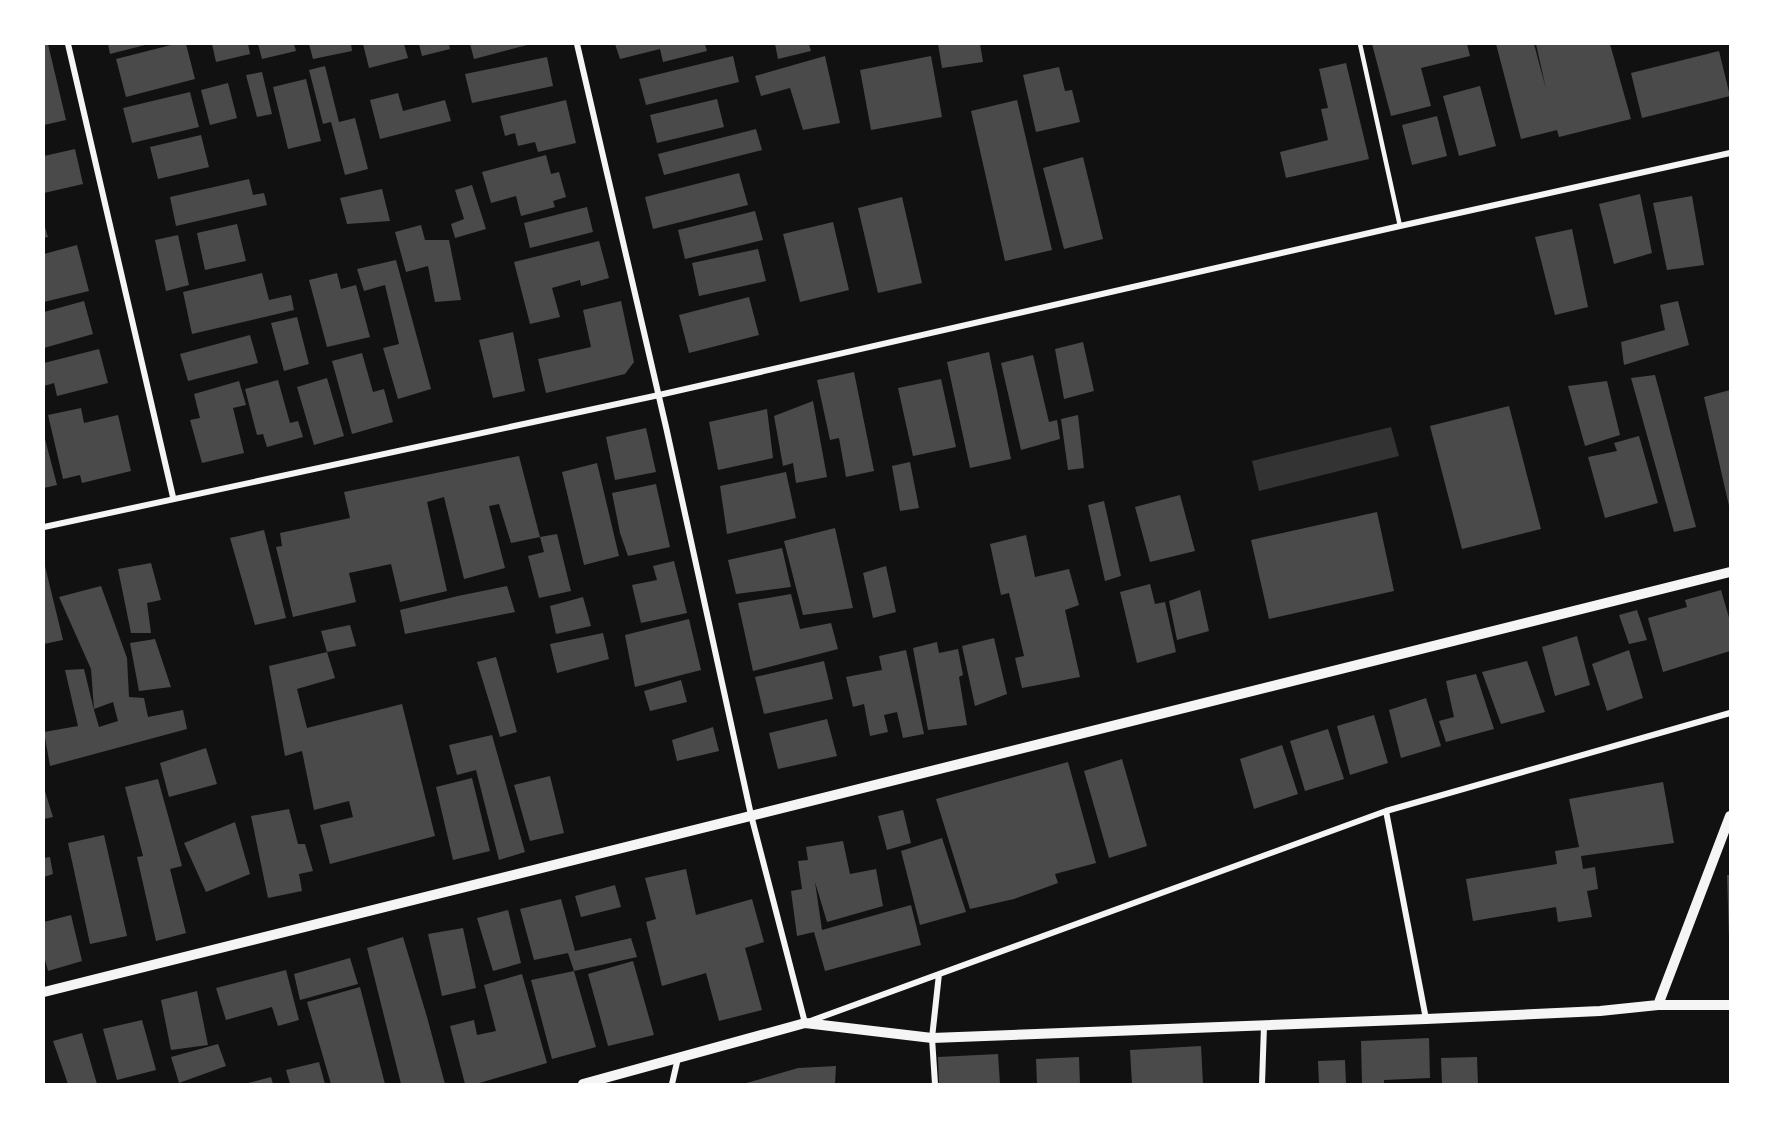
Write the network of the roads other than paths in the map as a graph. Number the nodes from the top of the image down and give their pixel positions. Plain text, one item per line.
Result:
1 (68, 44) edge
2 (577, 44) edge
3 (1360, 44) edge
4 (1731, 153) edge
5 (1401, 226) junction
6 (659, 395) junction
7 (172, 498) junction
8 (44, 527) edge
9 (1731, 572) edge
10 (1731, 713) edge
11 (1386, 811) junction
12 (751, 815) junction
13 (1731, 816) edge
14 (939, 974) junction
15 (44, 992) edge
16 (1658, 1005) junction
17 (1731, 1005) edge
18 (1426, 1019) junction
19 (805, 1023) junction
20 (1264, 1026) junction
21 (932, 1038) junction
22 (678, 1058) junction
23 (583, 1084) edge
24 (672, 1084) edge
25 (935, 1084) edge
26 (1262, 1084) edge

1 - 7 street
2 - 6 street
3 - 5 lane
4 - 5 street
5 - 6 street
6 - 7 street
6 - 12 street
7 - 8 street
9 - 12 street
10 - 11 street
11 - 14 street
11 - 18 street
12 - 15 street
12 - 19 street
13 - 16 street
14 - 19 street
14 - 21 street
16 - 17 street
16 - 18 street
18 - 20 street
19 - 21 street
19 - 22 street
20 - 21 street
20 - 26 street
21 - 25 street
22 - 23 street
22 - 24 street

